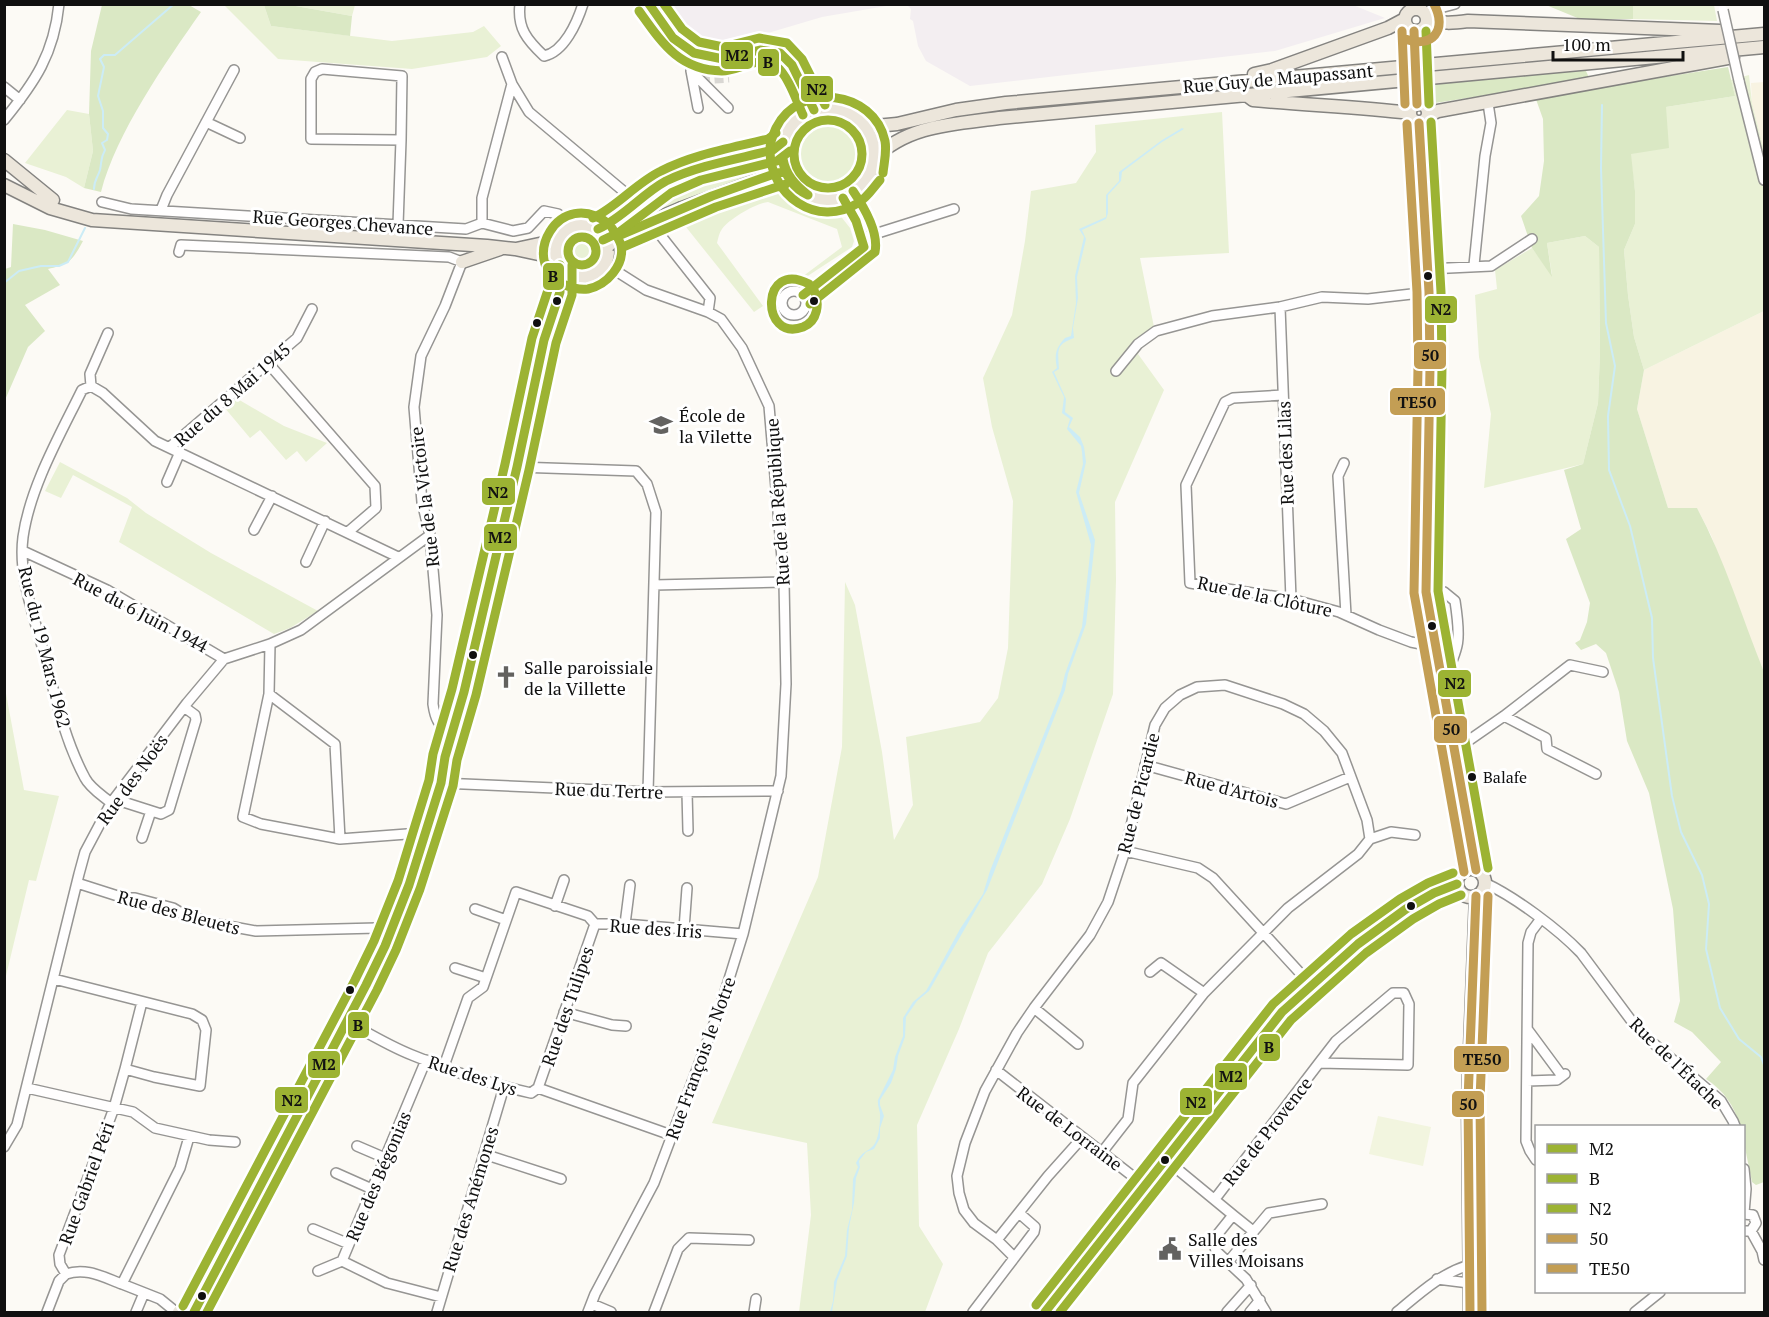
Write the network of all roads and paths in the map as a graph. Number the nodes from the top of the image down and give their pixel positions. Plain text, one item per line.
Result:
1 (59, 4) edge
2 (520, 4) edge
3 (583, 4) edge
4 (649, 4) edge
5 (1455, 4) edge
6 (1722, 7) edge
7 (1420, 11) edge
8 (1405, 19) junction
9 (1414, 31) junction
10 (1764, 34) edge
11 (1764, 49) edge
12 (694, 53) junction
13 (502, 57) dead end
14 (234, 70) dead end
15 (691, 71) junction
16 (512, 84) junction
17 (1199, 86) junction
18 (4, 87) edge
19 (1242, 94) junction
20 (20, 100) junction
21 (1414, 103) junction
22 (1488, 103) junction
23 (698, 108) dead end
24 (728, 108) dead end
25 (814, 110) junction
26 (1424, 119) junction
27 (4, 120) edge
28 (206, 122) junction
29 (865, 127) junction
30 (240, 138) dead end
31 (401, 140) junction
32 (783, 142) junction
33 (874, 159) junction
34 (4, 160) edge
35 (785, 172) junction
36 (4, 176) edge
37 (1764, 180) edge
38 (4, 185) edge
39 (843, 198) junction
40 (53, 200) junction
41 (634, 200) tunnel mouth
42 (102, 202) dead end
43 (954, 209) dead end
44 (161, 210) junction
45 (92, 216) junction
46 (482, 223) junction
47 (398, 225) junction
48 (571, 226) junction
49 (654, 226) tunnel mouth
50 (598, 229) junction
51 (862, 237) junction
52 (1533, 239) dead end
53 (558, 240) junction
54 (608, 246) junction
55 (509, 248) junction
56 (178, 252) dead end
57 (462, 262) junction
58 (559, 262) junction
59 (605, 264) junction
60 (1474, 266) junction
61 (1428, 269) junction
62 (579, 277) junction
63 (560, 292) junction
64 (1429, 292) junction
65 (803, 295) dead end
66 (1280, 307) junction
67 (312, 309) dead end
68 (708, 312) junction
69 (108, 333) dead end
70 (268, 363) junction
71 (1116, 372) dead end
72 (91, 386) junction
73 (1283, 395) junction
74 (170, 447) junction
75 (180, 452) junction
76 (1344, 463) dead end
77 (517, 467) junction
78 (166, 482) dead end
79 (272, 496) junction
80 (325, 521) junction
81 (254, 530) dead end
82 (348, 532) junction
83 (430, 535) junction
84 (23, 551) junction
85 (398, 557) junction
86 (306, 562) dead end
87 (784, 582) junction
88 (654, 585) junction
89 (1426, 592) junction
90 (1291, 599) junction
91 (1346, 615) junction
92 (270, 644) junction
93 (1436, 647) junction
94 (224, 659) junction
95 (1603, 672) dead end
96 (1442, 682) junction
97 (269, 694) junction
98 (184, 708) junction
99 (1504, 716) junction
100 (451, 733) junction
101 (1455, 750) junction
102 (1145, 765) junction
103 (1596, 774) dead end
104 (1350, 777) junction
105 (441, 783) junction
106 (778, 790) junction
107 (648, 792) junction
108 (687, 792) junction
109 (112, 801) junction
110 (151, 811) junction
111 (688, 831) dead end
112 (1415, 835) dead end
113 (142, 838) dead end
114 (425, 838) junction
115 (340, 839) junction
116 (1370, 839) junction
117 (1125, 851) junction
118 (1476, 870) junction
119 (564, 880) dead end
120 (77, 883) junction
121 (1485, 883) junction
122 (1457, 884) junction
123 (630, 885) dead end
124 (687, 888) dead end
125 (1476, 896) junction
126 (555, 906) junction
127 (475, 909) dead end
128 (506, 920) junction
129 (1540, 920) junction
130 (595, 924) junction
131 (625, 924) junction
132 (684, 929) junction
133 (390, 933) junction
134 (1262, 933) junction
135 (743, 934) junction
136 (455, 968) dead end
137 (1150, 972) dead end
138 (486, 978) junction
139 (54, 979) junction
140 (1311, 985) junction
141 (1204, 993) junction
142 (142, 1002) junction
143 (1034, 1008) junction
144 (564, 1012) junction
145 (346, 1021) junction
146 (626, 1026) dead end
147 (1527, 1029) junction
148 (1078, 1044) dead end
149 (426, 1060) junction
150 (1319, 1063) junction
151 (444, 1066) junction
152 (125, 1069) junction
153 (996, 1070) junction
154 (1527, 1081) junction
155 (504, 1087) junction
156 (27, 1088) junction
157 (538, 1088) junction
158 (114, 1108) junction
159 (1735, 1125) edge
160 (671, 1135) junction
161 (189, 1137) junction
162 (1082, 1138) junction
163 (235, 1142) dead end
164 (357, 1146) dead end
165 (4, 1147) edge
166 (1103, 1151) junction
167 (484, 1154) junction
168 (385, 1158) junction
169 (1535, 1158) edge
170 (1165, 1159) junction
171 (336, 1173) dead end
172 (561, 1179) dead end
173 (1745, 1182) edge
174 (1144, 1185) junction
175 (372, 1189) junction
176 (1214, 1199) junction
177 (1745, 1202) edge
178 (1322, 1204) dead end
179 (1019, 1213) junction
180 (1745, 1214) edge
181 (1233, 1215) junction
182 (313, 1229) dead end
183 (1253, 1231) junction
184 (1747, 1231) edge
185 (749, 1240) dead end
186 (997, 1240) junction
187 (349, 1244) junction
188 (1014, 1257) junction
189 (1764, 1260) edge
190 (342, 1261) junction
191 (1228, 1262) junction
192 (1469, 1265) junction
193 (318, 1271) dead end
194 (66, 1274) junction
195 (1437, 1280) junction
196 (1469, 1283) junction
197 (122, 1284) junction
198 (1251, 1285) junction
199 (144, 1293) junction
200 (1659, 1293) edge
201 (441, 1297) junction
202 (756, 1299) dead end
203 (1260, 1300) junction
204 (590, 1308) edge
205 (47, 1312) edge
206 (136, 1312) edge
207 (178, 1312) edge
208 (192, 1312) edge
209 (437, 1312) edge
210 (611, 1312) edge
211 (654, 1312) edge
212 (754, 1312) edge
213 (973, 1312) edge
214 (1045, 1312) edge
215 (1227, 1312) edge
216 (1250, 1312) edge
217 (1266, 1312) edge
218 (1397, 1312) edge
219 (1470, 1312) edge
220 (1635, 1312) edge

1 - 20 street
2 - 3 street
4 - 12 street
5 - 7 street
6 - 37 street, bridge
7 - 8 main road
7 - 9 main road
7 - 10 main road
8 - 9 main road
8 - 17 main road
9 - 21 main road, bridge
10 - 17 main road, Rue Guy de Maupassant
11 - 19 main road, Rue Guy de Maupassant
11 - 22 main road
12 - 15 street
12 - 25 street
13 - 16 street
14 - 28 street
15 - 23 street
15 - 24 street
16 - 41 street
16 - 46 street
17 - 29 main road, Rue Guy de Maupassant
18 - 20 street
19 - 21 main road
19 - 33 main road, Rue Guy de Maupassant
20 - 27 street
21 - 26 main road
22 - 26 main road
22 - 60 street
25 - 29 main road
25 - 32 main road
26 - 61 main road
28 - 30 street
28 - 44 street
29 - 33 main road
31 - 31 street
31 - 47 street
32 - 35 main road
32 - 50 main road, bridge
33 - 39 main road
34 - 40 main road
35 - 39 main road
35 - 54 main road, bridge
36 - 40 main road
38 - 45 main road
39 - 51 street
40 - 45 main road
42 - 44 street, Rue Georges Chevance
43 - 51 street
44 - 47 street, Rue Georges Chevance
45 - 55 main road
46 - 47 street, Rue Georges Chevance
46 - 48 street, Rue Georges Chevance
48 - 50 main road
48 - 53 main road
49 - 68 street
50 - 54 main road
51 - 65 street
52 - 60 street
53 - 55 main road
53 - 58 main road
54 - 59 main road
55 - 57 main road
55 - 58 main road
56 - 57 street, Rue Georges Chevance
57 - 83 street, Rue de la Victoire
58 - 62 main road
58 - 63 main road
59 - 62 main road
59 - 68 street, Rue de la République
60 - 61 street
61 - 64 main road
62 - 63 main road
63 - 77 main road
64 - 66 street
64 - 89 main road
66 - 71 street
66 - 73 street, Rue des Lilas
67 - 70 street, Rue du 8 Mai 1945
68 - 87 street, Rue de la République
69 - 72 street
70 - 74 street, Rue du 8 Mai 1945
70 - 82 street
72 - 74 street
72 - 84 street, Rue du 19 Mars 1962
73 - 90 street, Rue des Lilas
73 - 90 street, Rue de la Clôture
74 - 75 street
75 - 78 street
75 - 79 street
76 - 91 street
77 - 88 street
77 - 100 main road
79 - 80 street
79 - 81 street
80 - 82 street
80 - 86 street
82 - 85 street
83 - 85 street
83 - 100 street, Rue de la Victoire
84 - 94 street, Rue du 6 Juin 1944
84 - 109 street, Rue du 19 Mars 1962
85 - 92 street
87 - 88 street
87 - 106 street, Rue de la République
88 - 107 street
89 - 93 main road
89 - 96 street
90 - 91 street, Rue de la Clôture
91 - 93 street, Rue de la Clôture
92 - 94 street
92 - 97 street
93 - 96 main road
94 - 98 street, Rue des Noës
95 - 99 street
96 - 101 main road
97 - 115 street
97 - 115 street
98 - 109 street, Rue des Noës
98 - 110 street
99 - 101 street
99 - 103 street
100 - 105 main road
101 - 118 main road
102 - 104 street, Rue d'Artois
102 - 104 street, Rue de Picardie
102 - 117 street, Rue de Picardie
104 - 116 street, Rue de Picardie
105 - 107 street, Rue du Tertre
105 - 114 main road
106 - 108 street, Rue du Tertre
106 - 135 street, Rue François le Notre
107 - 108 street, Rue du Tertre
108 - 111 street
109 - 110 street
109 - 120 street, Rue des Noës
110 - 113 street
112 - 116 street
114 - 115 street
114 - 133 main road
116 - 134 street
117 - 134 street
117 - 143 street, Rue de Picardie
118 - 121 main road
118 - 122 main road
119 - 126 street
120 - 133 street, Rue des Bleuets
120 - 139 street, Rue des Noës
121 - 125 main road
121 - 129 street, Rue de l'Étache
122 - 125 main road
122 - 140 street
123 - 131 street
124 - 132 street
125 - 192 main road
126 - 128 street, Rue des Iris
126 - 130 street, Rue des Iris
127 - 128 street
128 - 138 street, Rue des Iris
129 - 147 street
129 - 159 street, Rue de l'Étache
130 - 131 street, Rue des Iris
130 - 144 street, Rue des Tulipes
131 - 132 street, Rue des Iris
132 - 135 street, Rue des Iris
133 - 145 main road
134 - 140 street
134 - 141 street
135 - 160 street, Rue François le Notre
136 - 138 street
137 - 141 street
138 - 151 street, Rue des Iris
139 - 142 street
139 - 156 street, Rue des Noës
140 - 170 street
141 - 166 street
142 - 152 street, Rue Gabriel Péri
142 - 152 street
143 - 148 street
143 - 153 street, Rue de Picardie
144 - 146 street
144 - 157 street, Rue des Tulipes
145 - 149 street, Rue des Lys
145 - 208 main road
147 - 154 street
147 - 154 street
149 - 151 street, Rue des Lys
149 - 168 street, Rue des Bégonias
150 - 150 street, Rue de Provence
150 - 176 street, Rue de Provence
151 - 155 street, Rue des Lys
152 - 158 street, Rue Gabriel Péri
153 - 162 street, Rue de Lorraine
153 - 186 street, Rue de Picardie
154 - 169 street
155 - 157 street, Rue des Lys
155 - 167 street, Rue des Anémones
156 - 158 street
156 - 165 street, Rue des Noës
157 - 160 street, Rue des Lys
158 - 161 street
158 - 194 street, Rue Gabriel Péri
160 - 204 street, Rue François le Notre
161 - 163 street
161 - 197 street
162 - 166 street, Rue de Lorraine
162 - 179 street
164 - 168 street
166 - 174 street, Rue de Lorraine
167 - 172 street
167 - 201 street, Rue des Anémones
168 - 175 street, Rue des Bégonias
170 - 174 street
170 - 176 street
171 - 175 street
173 - 177 street
174 - 214 street
175 - 187 street, Rue des Bégonias
176 - 181 street
178 - 183 street
179 - 186 street
179 - 188 street
180 - 184 street
181 - 183 street
181 - 191 street
182 - 187 street
183 - 191 street
184 - 189 street
185 - 211 street
186 - 188 street, Rue de Picardie
187 - 190 street, Rue des Bégonias
188 - 213 street
190 - 193 street
190 - 201 street, Rue des Bégonias
191 - 198 street
192 - 195 street
192 - 196 main road
194 - 197 street, Rue Gabriel Péri
194 - 205 street
195 - 196 street
195 - 218 street
196 - 219 main road
197 - 199 street, Rue Gabriel Péri
198 - 203 street
198 - 215 street
199 - 206 street
199 - 207 street, Rue Gabriel Péri
200 - 220 street
201 - 209 street, Rue des Anémones
202 - 212 street
203 - 216 street
203 - 217 street
204 - 210 street
207 - 208 main road

